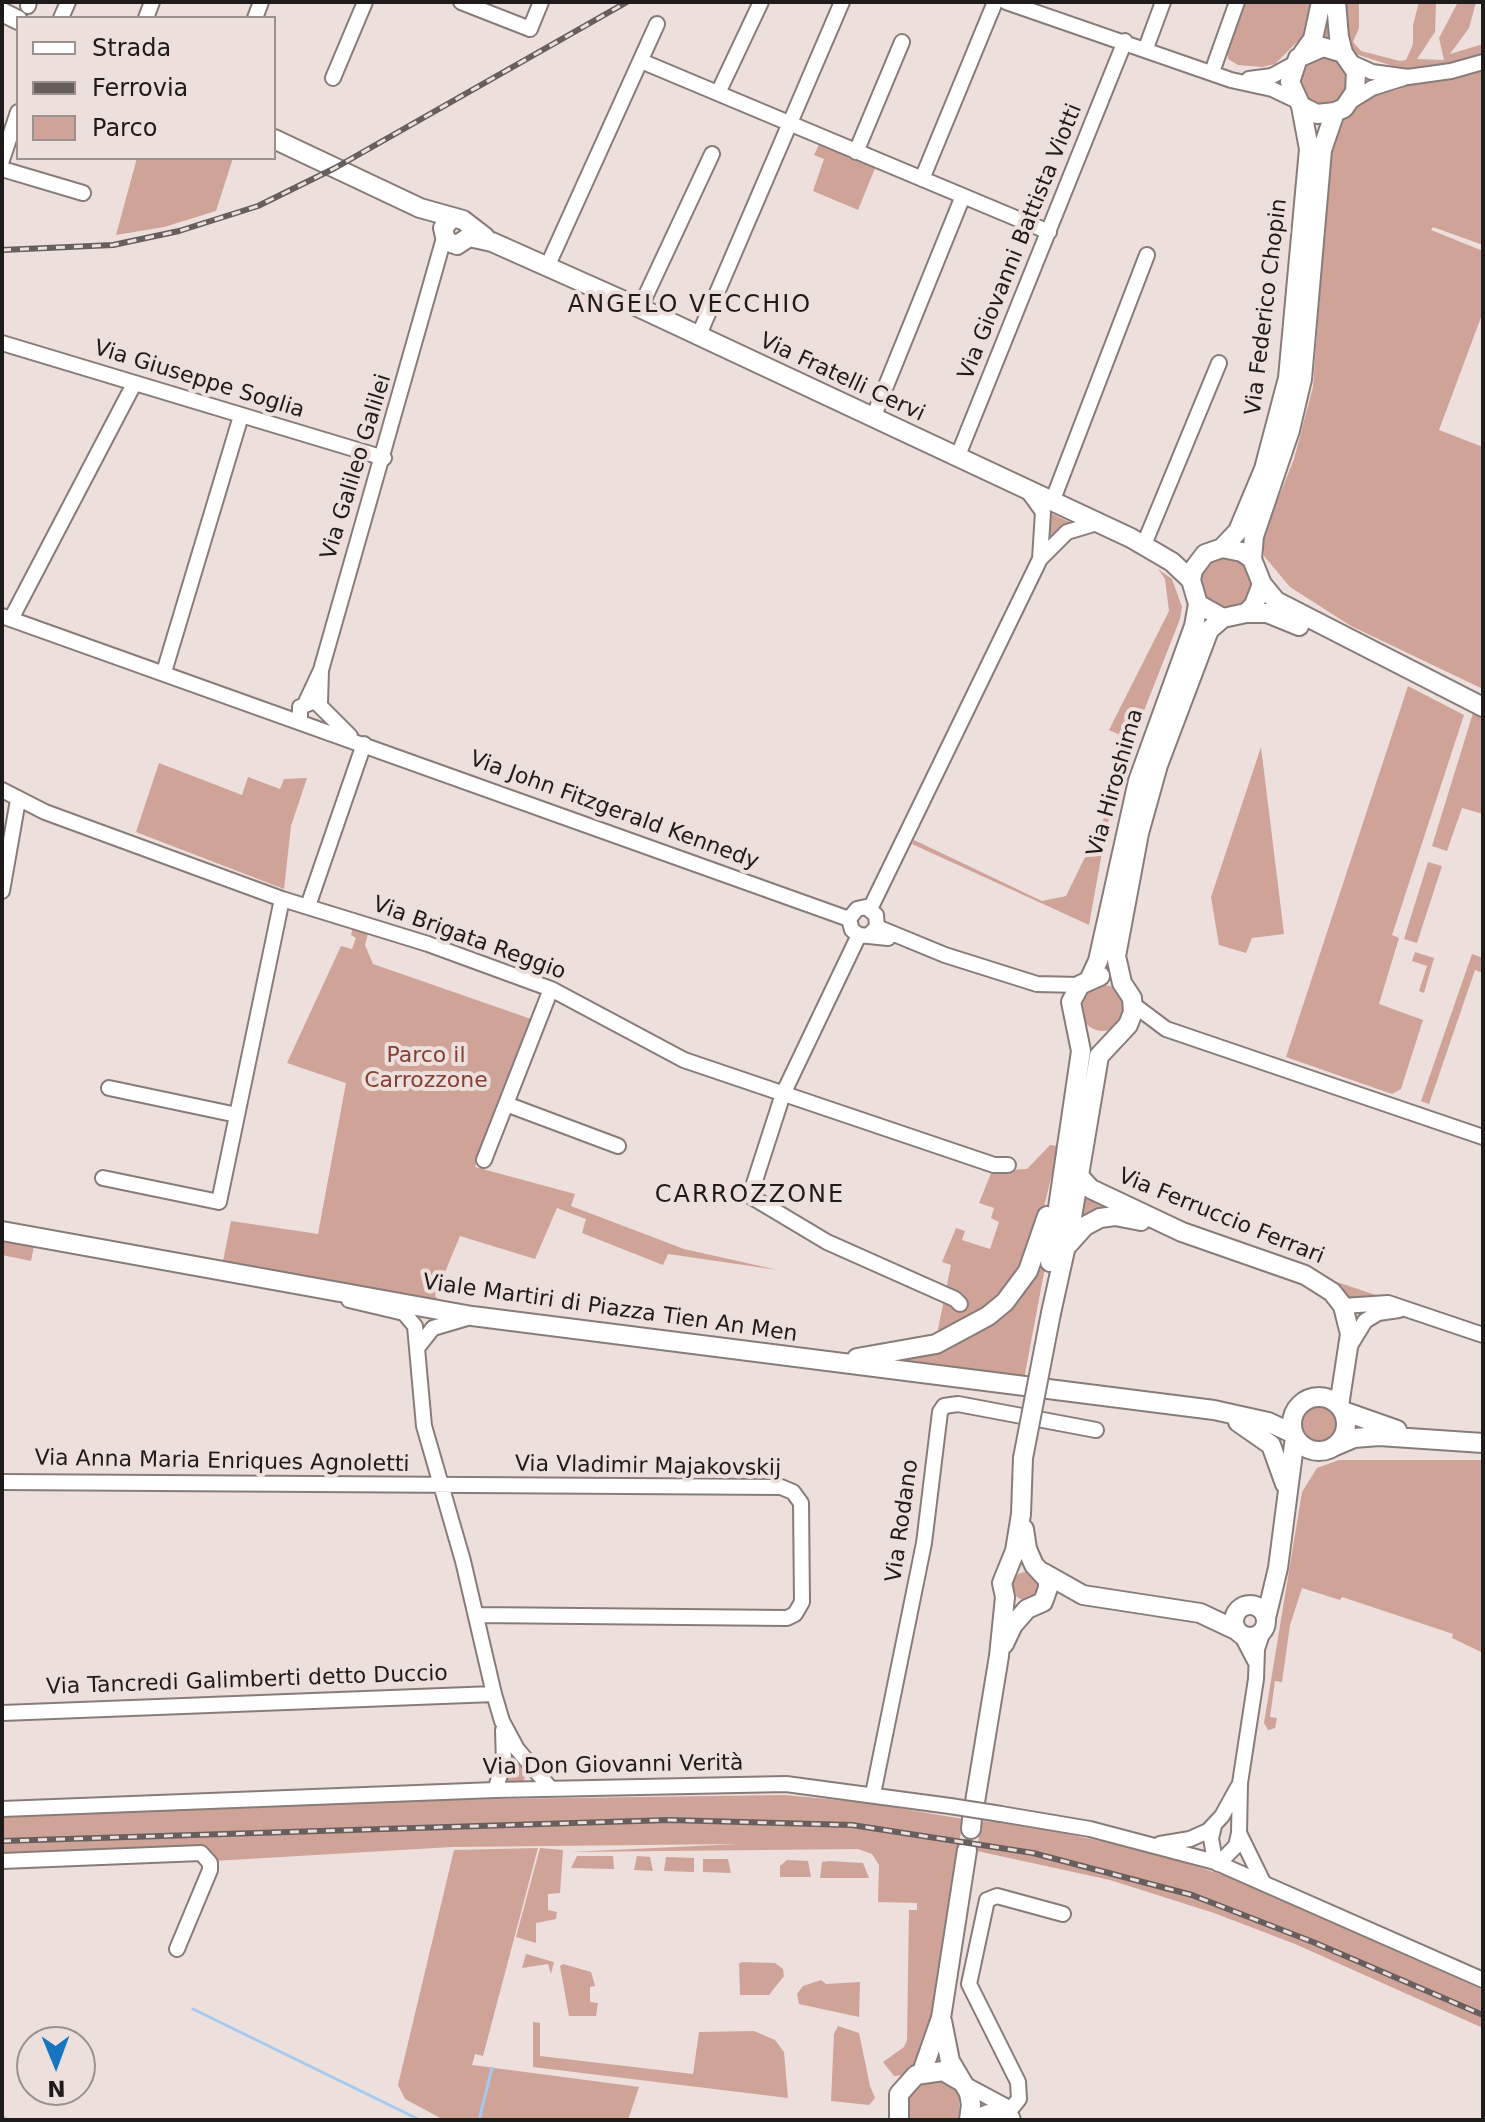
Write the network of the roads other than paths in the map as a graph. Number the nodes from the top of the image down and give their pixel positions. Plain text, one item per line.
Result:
1 (365, 2) edge
2 (461, 2) edge
3 (541, 2) edge
4 (761, 2) edge
5 (842, 2) edge
6 (995, 2) edge
7 (1006, 2) edge
8 (1163, 2) edge
9 (1237, 2) edge
10 (1321, 2) edge
11 (1336, 2) edge
12 (25, 9) edge
13 (2, 12) edge
14 (657, 24) dead end
15 (1125, 41) junction
16 (902, 42) dead end
17 (1146, 48) junction
18 (1348, 58) junction
19 (1299, 59) junction
20 (641, 61) junction
21 (1483, 62) edge
22 (1212, 72) junction
23 (1408, 77) junction
24 (333, 78) dead end
25 (1231, 80) junction
26 (718, 93) junction
27 (1351, 101) junction
28 (1298, 103) junction
29 (1335, 112) junction
30 (16, 118) edge
31 (790, 125) junction
32 (276, 140) edge
33 (856, 152) junction
34 (712, 154) dead end
35 (2, 160) edge
36 (2, 169) edge
37 (922, 179) junction
38 (83, 193) dead end
39 (963, 196) junction
40 (456, 232) junction
41 (1049, 232) junction
42 (1147, 255) dead end
43 (547, 267) junction
44 (640, 308) junction
45 (698, 337) junction
46 (2, 343) edge
47 (1219, 363) dead end
48 (134, 384) junction
49 (241, 416) junction
50 (873, 418) junction
51 (384, 458) junction
52 (957, 458) junction
53 (1026, 490) junction
54 (1052, 502) junction
55 (1097, 523) junction
56 (1138, 540) junction
57 (1214, 551) junction
58 (1040, 559) junction
59 (1252, 559) junction
60 (1191, 580) junction
61 (1262, 584) junction
62 (1198, 604) junction
63 (1246, 613) junction
64 (7, 618) edge
65 (1223, 618) junction
66 (1351, 642) junction
67 (164, 672) junction
68 (1483, 707) edge
69 (310, 710) junction
70 (364, 744) junction
71 (2, 790) edge
72 (18, 800) junction
73 (2, 891) edge
74 (282, 899) junction
75 (308, 906) junction
76 (870, 909) junction
77 (849, 919) junction
78 (869, 932) junction
79 (1085, 982) junction
80 (1122, 983) junction
81 (1037, 984) junction
82 (551, 989) junction
83 (1134, 1005) junction
84 (1075, 1020) junction
85 (1166, 1029) junction
86 (1118, 1033) junction
87 (109, 1088) dead end
88 (783, 1094) junction
89 (506, 1104) junction
90 (237, 1115) junction
91 (1070, 1129) junction
92 (1483, 1137) edge
93 (618, 1146) dead end
94 (484, 1160) dead end
95 (1008, 1165) dead end
96 (1079, 1176) junction
97 (103, 1178) dead end
98 (2, 1231) edge
99 (1182, 1232) junction
100 (1065, 1249) junction
101 (336, 1294) junction
102 (960, 1304) dead end
103 (1343, 1306) junction
104 (1408, 1310) junction
105 (1051, 1313) junction
106 (472, 1316) junction
107 (1483, 1335) edge
108 (1351, 1344) junction
109 (418, 1347) junction
110 (829, 1362) junction
111 (1342, 1372) junction
112 (1310, 1400) junction
113 (1341, 1408) junction
114 (1214, 1410) junction
115 (1096, 1430) dead end
116 (1294, 1435) junction
117 (1415, 1436) junction
118 (1483, 1443) edge
119 (1327, 1448) junction
120 (2, 1482) edge
121 (441, 1487) junction
122 (1288, 1494) junction
123 (1021, 1514) junction
124 (1278, 1551) junction
125 (1039, 1569) junction
126 (1008, 1571) junction
127 (1083, 1595) junction
128 (1005, 1597) junction
129 (1035, 1606) junction
130 (1242, 1607) junction
131 (1200, 1613) junction
132 (477, 1615) junction
133 (1264, 1624) junction
134 (1239, 1633) junction
135 (999, 1656) junction
136 (1255, 1662) junction
137 (494, 1694) junction
138 (2, 1713) edge
139 (502, 1721) junction
140 (1240, 1783) junction
141 (551, 1789) junction
142 (495, 1790) junction
143 (873, 1794) junction
144 (2, 1809) edge
145 (972, 1817) dead end
146 (1214, 1826) junction
147 (1239, 1833) junction
148 (1156, 1845) junction
149 (967, 1850) dead end
150 (2, 1861) edge
151 (1216, 1863) junction
152 (1263, 1882) junction
153 (1063, 1914) dead end
154 (177, 1949) dead end
155 (1483, 1980) edge
156 (941, 2018) junction
157 (922, 2072) junction
158 (962, 2082) junction
159 (1010, 2114) edge
160 (899, 2119) edge
161 (969, 2120) edge

1 - 24 street
2 - 3 street
4 - 26 street
5 - 31 street
6 - 37 street
7 - 15 street
8 - 17 street
9 - 22 street
10 - 19 main road, Via Federico Chopin
11 - 18 main road
12 - 13 main road
14 - 20 street
15 - 17 street
15 - 41 street, Via Giovanni Battista Viotti
16 - 33 street
17 - 22 street
18 - 19 main road
18 - 23 street
18 - 27 main road
19 - 25 street
19 - 28 main road, Via Federico Chopin
20 - 26 street
20 - 43 street
21 - 23 street
22 - 25 street
23 - 27 street
25 - 28 street
26 - 31 street
27 - 29 main road
28 - 29 main road
28 - 57 main road, Via Federico Chopin
29 - 59 main road, Via Federico Chopin
30 - 35 street
31 - 33 street
31 - 45 street
32 - 40 main road
33 - 37 street
34 - 44 street
36 - 38 street
37 - 39 street
39 - 41 street
39 - 50 street
40 - 43 main road, Via Fratelli Cervi
40 - 51 street, Via Galileo Galilei
41 - 52 street, Via Giovanni Battista Viotti
42 - 54 street
43 - 44 main road, Via Fratelli Cervi
44 - 45 main road, Via Fratelli Cervi
45 - 50 main road, Via Fratelli Cervi
46 - 48 street, Via Giuseppe Soglia
47 - 56 street
48 - 49 street, Via Giuseppe Soglia
48 - 64 street
49 - 51 street, Via Giuseppe Soglia
49 - 67 street
50 - 52 main road, Via Fratelli Cervi
51 - 69 street, Via Galileo Galilei
52 - 53 main road, Via Fratelli Cervi
53 - 54 main road, Via Fratelli Cervi
53 - 58 street
54 - 55 main road, Via Fratelli Cervi
55 - 56 main road, Via Fratelli Cervi
55 - 58 street
56 - 57 main road, Via Fratelli Cervi
56 - 60 main road, Via Fratelli Cervi
57 - 59 main road, Via Fratelli Cervi
57 - 60 main road
58 - 76 street
59 - 61 main road
60 - 62 main road
61 - 63 main road
61 - 66 main road
62 - 65 main road
62 - 79 main road, Via Hiroshima
63 - 65 main road
63 - 66 main road
64 - 67 street, Via John Fitzgerald Kennedy
65 - 80 main road, Via Hiroshima
66 - 68 main road
67 - 69 street, Via John Fitzgerald Kennedy
69 - 70 street, Via John Fitzgerald Kennedy
69 - 70 street, Via John Fitzgerald Kennedy
70 - 75 street
70 - 77 street, Via John Fitzgerald Kennedy
71 - 72 street, Via Brigata Reggio
72 - 73 street
72 - 74 street, Via Brigata Reggio
74 - 75 street, Via Brigata Reggio
74 - 90 street
75 - 82 street, Via Brigata Reggio
76 - 77 street
76 - 78 street
77 - 78 street
78 - 81 street
78 - 88 street
79 - 80 main road
79 - 81 street
79 - 84 main road, Via Hiroshima
80 - 83 main road, Via Hiroshima
81 - 84 street
82 - 88 street, Via Brigata Reggio
82 - 89 street
83 - 85 street
83 - 86 main road, Via Hiroshima
84 - 86 main road
84 - 91 main road, Via Hiroshima
85 - 86 street
85 - 92 street
86 - 96 main road, Via Hiroshima
87 - 90 street
88 - 95 street, Via Brigata Reggio
88 - 102 street
89 - 93 street
89 - 94 street
90 - 97 street
91 - 105 main road, Via Hiroshima
91 - 110 main road
96 - 99 main road, Via Ferruccio Ferrari
96 - 100 main road, Via Hiroshima
98 - 101 main road, Viale Martiri di Piazza Tien An Men
99 - 100 main road
99 - 103 main road, Via Ferruccio Ferrari
100 - 105 main road, Via Hiroshima
101 - 106 main road, Viale Martiri di Piazza Tien An Men
101 - 109 street
103 - 104 street
103 - 108 main road
104 - 107 street
104 - 108 street
105 - 123 main road, Via Hiroshima, bridge
106 - 109 street
106 - 110 main road, Viale Martiri di Piazza Tien An Men
108 - 111 main road
109 - 121 street
110 - 114 main road, Viale Martiri di Piazza Tien An Men
111 - 112 main road
111 - 113 main road
112 - 113 main road
112 - 114 main road, Viale Martiri di Piazza Tien An Men
112 - 116 main road
113 - 117 main road
113 - 119 main road
114 - 116 main road, Viale Martiri di Piazza Tien An Men
114 - 122 main road
115 - 143 street, Via Rodano
116 - 119 main road, Viale Martiri di Piazza Tien An Men
116 - 122 main road
117 - 118 main road
117 - 119 main road
119 - 122 main road
120 - 121 street, Via Anna Maria Enriques Agnoletti
121 - 132 street
121 - 132 street, Via Vladimir Majakovskij
122 - 124 main road
123 - 125 main road, Via Hiroshima
123 - 126 main road, Via Hiroshima
124 - 130 main road
124 - 133 main road
125 - 126 main road
125 - 127 main road
125 - 129 main road, Via Hiroshima
126 - 128 main road, Via Hiroshima
127 - 129 main road
127 - 131 main road
128 - 129 main road
128 - 135 main road, Via Hiroshima
129 - 135 main road, Via Hiroshima
130 - 131 main road
130 - 133 main road
130 - 134 main road
131 - 134 main road
132 - 137 street
133 - 134 main road
133 - 136 street
134 - 136 street
135 - 145 main road, Via Hiroshima
136 - 140 street
137 - 138 street, Via Tancredi Galimberti detto Duccio
137 - 139 street
139 - 141 street
139 - 142 street
140 - 146 street
140 - 147 street
141 - 142 street, Via Don Giovanni Verità
141 - 143 street, Via Don Giovanni Verità
142 - 144 street, Via Don Giovanni Verità
143 - 148 street, Via Don Giovanni Verità, bridge
146 - 148 street
146 - 151 street
147 - 151 street
147 - 152 street
148 - 151 street, Via Don Giovanni Verità
149 - 156 main road
150 - 154 street
151 - 152 street, Via Don Giovanni Verità
152 - 155 street, Via Don Giovanni Verità
153 - 159 street
156 - 157 main road
156 - 158 main road
157 - 158 main road
157 - 160 main road
158 - 159 street
158 - 161 main road
159 - 161 street

